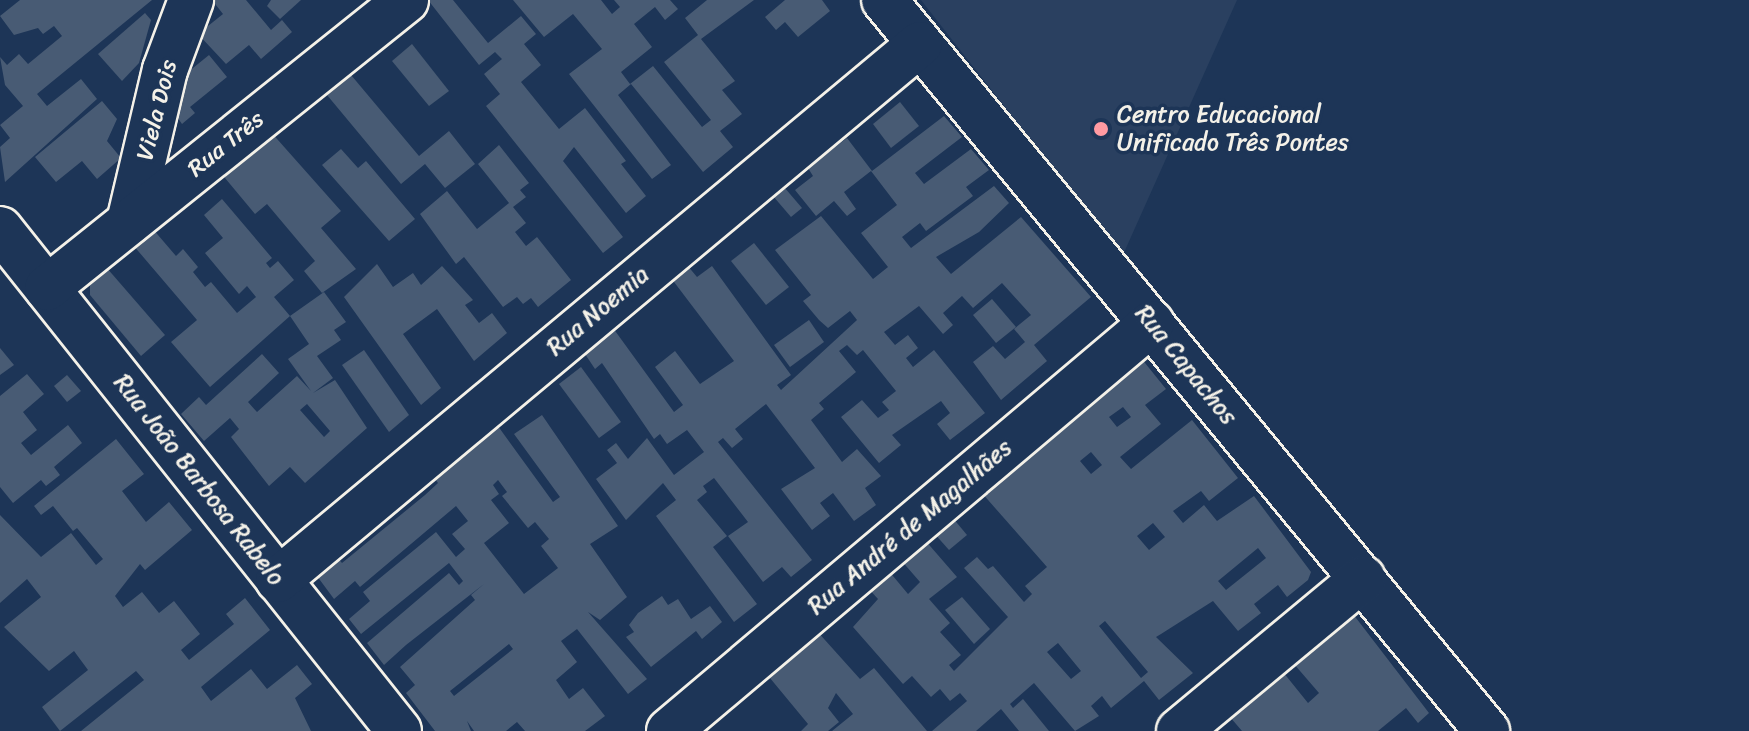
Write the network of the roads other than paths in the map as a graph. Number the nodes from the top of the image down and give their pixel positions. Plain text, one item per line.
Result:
1 (191, 0) edge
2 (406, 0) edge
3 (884, 0) edge
4 (920, 44) junction
5 (129, 222) junction
6 (0, 229) edge
7 (47, 288) junction
8 (1152, 323) junction
9 (1363, 578) junction
10 (278, 580) junction
11 (399, 731) edge
12 (669, 731) edge
13 (1179, 731) edge
14 (1487, 731) edge

1 - 5 street, Viela Dois
2 - 5 street, Rua Três
3 - 4 street, Rua Capachos
4 - 8 street, Rua Capachos
4 - 10 street, Rua Noemia
5 - 7 street, Rua Três
6 - 7 street, Rua João Barbosa Rabelo
7 - 10 street, Rua João Barbosa Rabelo
8 - 9 street, Rua Capachos
8 - 12 street, Rua André de Magalhães
9 - 13 street
9 - 14 street, Rua Capachos
10 - 11 street, Rua João Barbosa Rabelo

